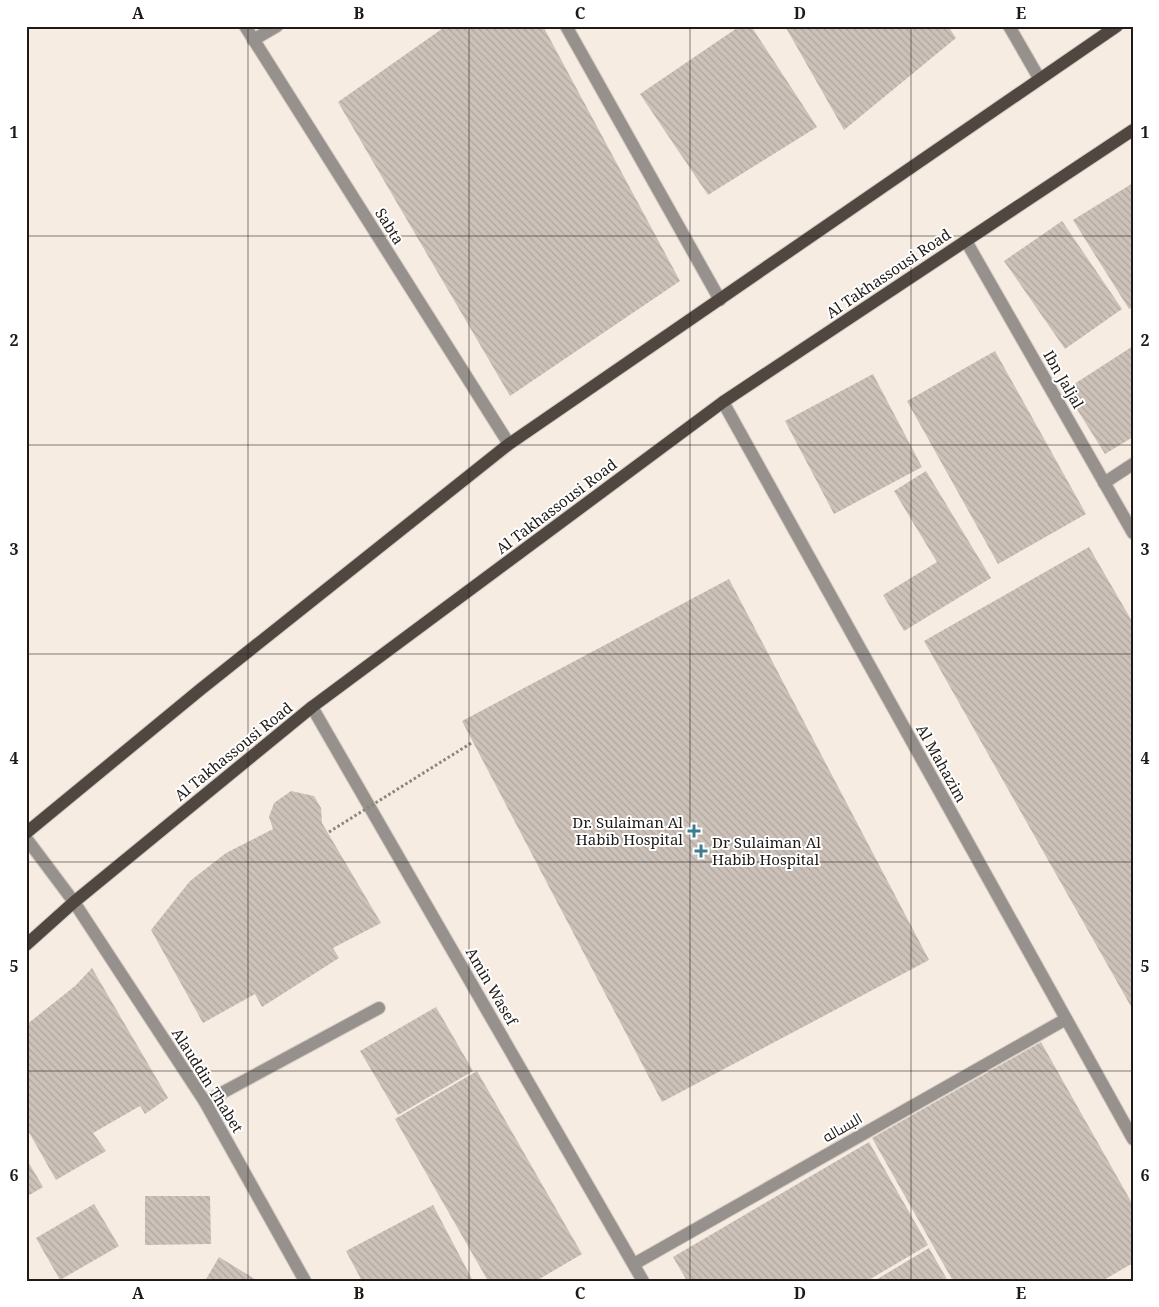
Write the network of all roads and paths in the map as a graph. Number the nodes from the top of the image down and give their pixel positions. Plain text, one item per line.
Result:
1 (245, 26) edge
2 (277, 26) edge
3 (566, 26) edge
4 (1009, 26) edge
5 (1117, 26) edge
6 (253, 40) junction
7 (1039, 78) junction
8 (1133, 130) edge
9 (966, 241) junction
10 (720, 300) junction
11 (723, 402) junction
12 (509, 444) junction
13 (1133, 464) edge
14 (1104, 483) junction
15 (1133, 533) edge
16 (312, 707) junction
17 (473, 742) dead end
18 (328, 832) dead end
19 (26, 833) edge
20 (26, 838) edge
21 (74, 902) junction
22 (26, 945) edge
23 (379, 1008) dead end
24 (1066, 1019) junction
25 (205, 1102) junction
26 (1133, 1139) edge
27 (634, 1264) junction
28 (305, 1281) edge
29 (643, 1281) edge

1 - 6 street, Sabta
2 - 6 street
3 - 10 street
4 - 7 street
5 - 7 main road
6 - 12 street, Sabta
7 - 10 main road
8 - 9 main road, Al Takhassousi Road
9 - 11 main road, Al Takhassousi Road
9 - 14 street, Ibn Jaljal
10 - 12 main road
11 - 16 main road, Al Takhassousi Road
11 - 24 street, Al Mahazim
12 - 19 main road
13 - 14 street
14 - 15 street, Ibn Jaljal
16 - 21 main road, Al Takhassousi Road
16 - 27 street, Amin Wasef
17 - 18 path, bridge
20 - 21 street, Alauddin Thabet
21 - 22 main road, Al Takhassousi Road
21 - 25 street, Alauddin Thabet
23 - 25 street
24 - 26 street, Al Mahazim
24 - 27 street, البساله
25 - 28 street, Alauddin Thabet
27 - 29 street, Amin Wasef

